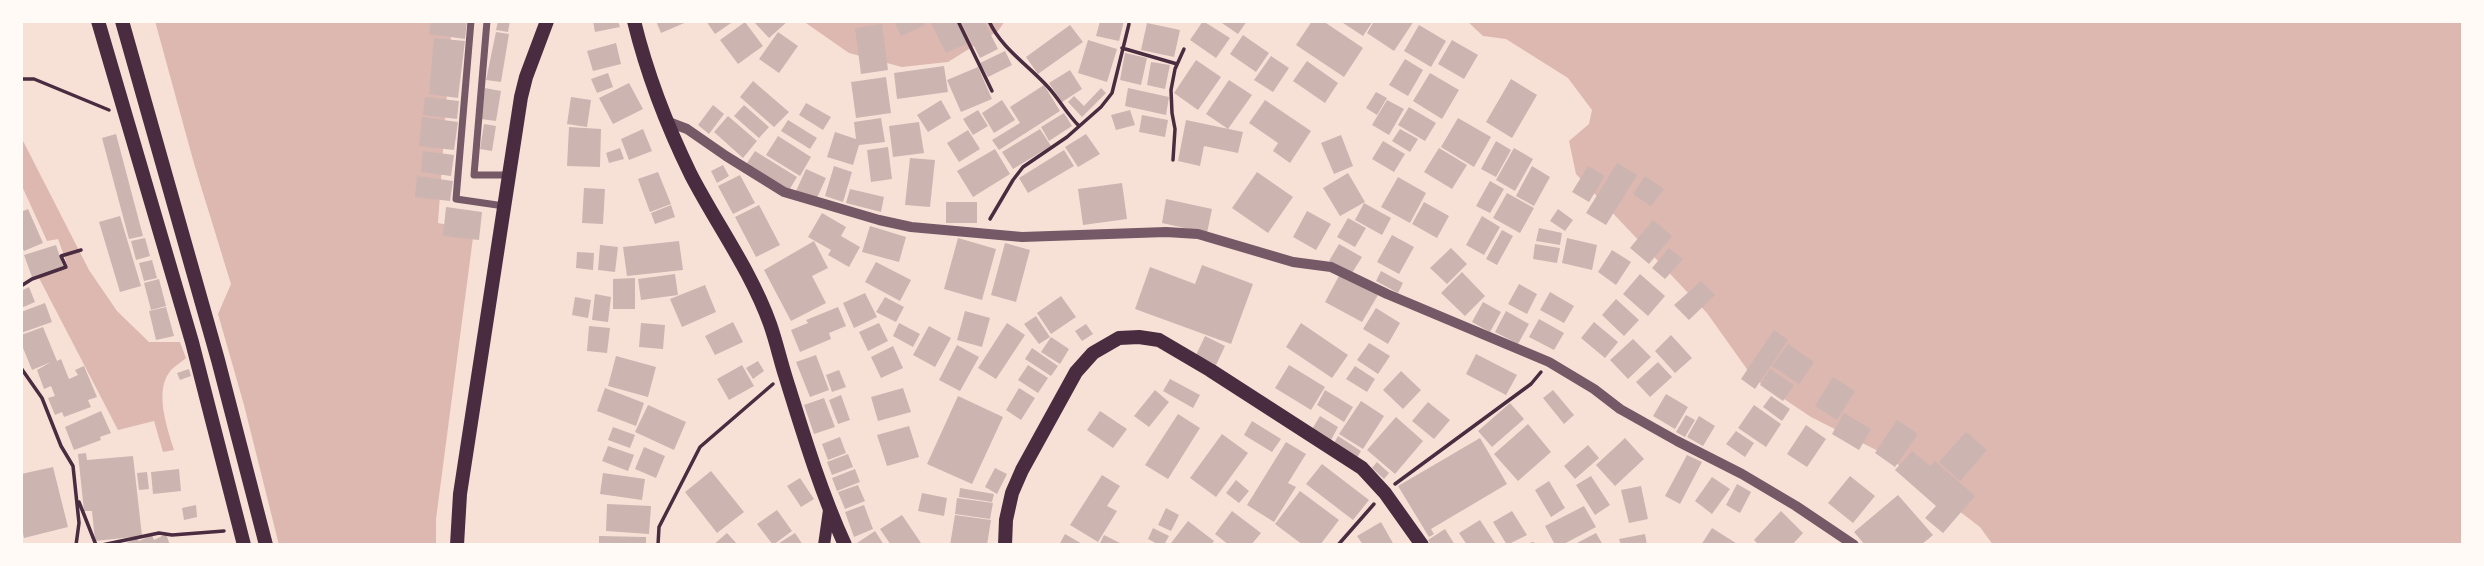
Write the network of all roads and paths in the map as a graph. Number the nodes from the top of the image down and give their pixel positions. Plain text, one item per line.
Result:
1 (98, 21) edge
2 (122, 21) edge
3 (471, 21) edge
4 (486, 21) edge
5 (547, 21) edge
6 (634, 21) edge
7 (958, 21) edge
8 (989, 21) edge
9 (1129, 24) dead end
10 (1122, 48) junction
11 (1184, 49) dead end
12 (1177, 64) junction
13 (21, 79) edge
14 (992, 91) dead end
15 (146, 108) junction
16 (124, 113) junction
17 (666, 121) junction
18 (1080, 126) junction
19 (1173, 160) dead end
20 (509, 175) junction
21 (505, 206) junction
22 (984, 234) junction
23 (81, 250) dead end
24 (21, 286) edge
25 (1549, 362) junction
26 (21, 368) edge
27 (785, 374) junction
28 (77, 493) junction
29 (1385, 493) junction
30 (829, 510) junction
31 (261, 527) junction
32 (241, 530) junction
33 (76, 545) edge
34 (96, 545) edge
35 (102, 545) edge
36 (244, 545) edge
37 (266, 545) edge
38 (457, 545) edge
39 (658, 545) edge
40 (824, 545) edge
41 (845, 545) edge
42 (1006, 545) edge
43 (1338, 545) edge
44 (1422, 545) edge
45 (1854, 545) edge

1 - 16 main road
2 - 15 main road
3 - 21 street
4 - 20 street
5 - 20 main road
6 - 17 main road
7 - 14 path
8 - 18 path
9 - 10 path
10 - 12 path
10 - 18 path
11 - 12 path
12 - 19 path
13 - 16 path
15 - 16 main road
15 - 31 main road
16 - 32 main road
17 - 22 street
17 - 27 main road
18 - 22 path
20 - 21 main road
21 - 38 main road
22 - 25 street
23 - 24 path
25 - 29 path
25 - 45 street
26 - 28 path
27 - 30 main road
27 - 39 path
28 - 33 path
28 - 34 path
29 - 42 main road
29 - 43 path
29 - 44 main road
30 - 40 main road
30 - 41 main road
31 - 32 main road
31 - 37 main road
32 - 35 path
32 - 36 main road

